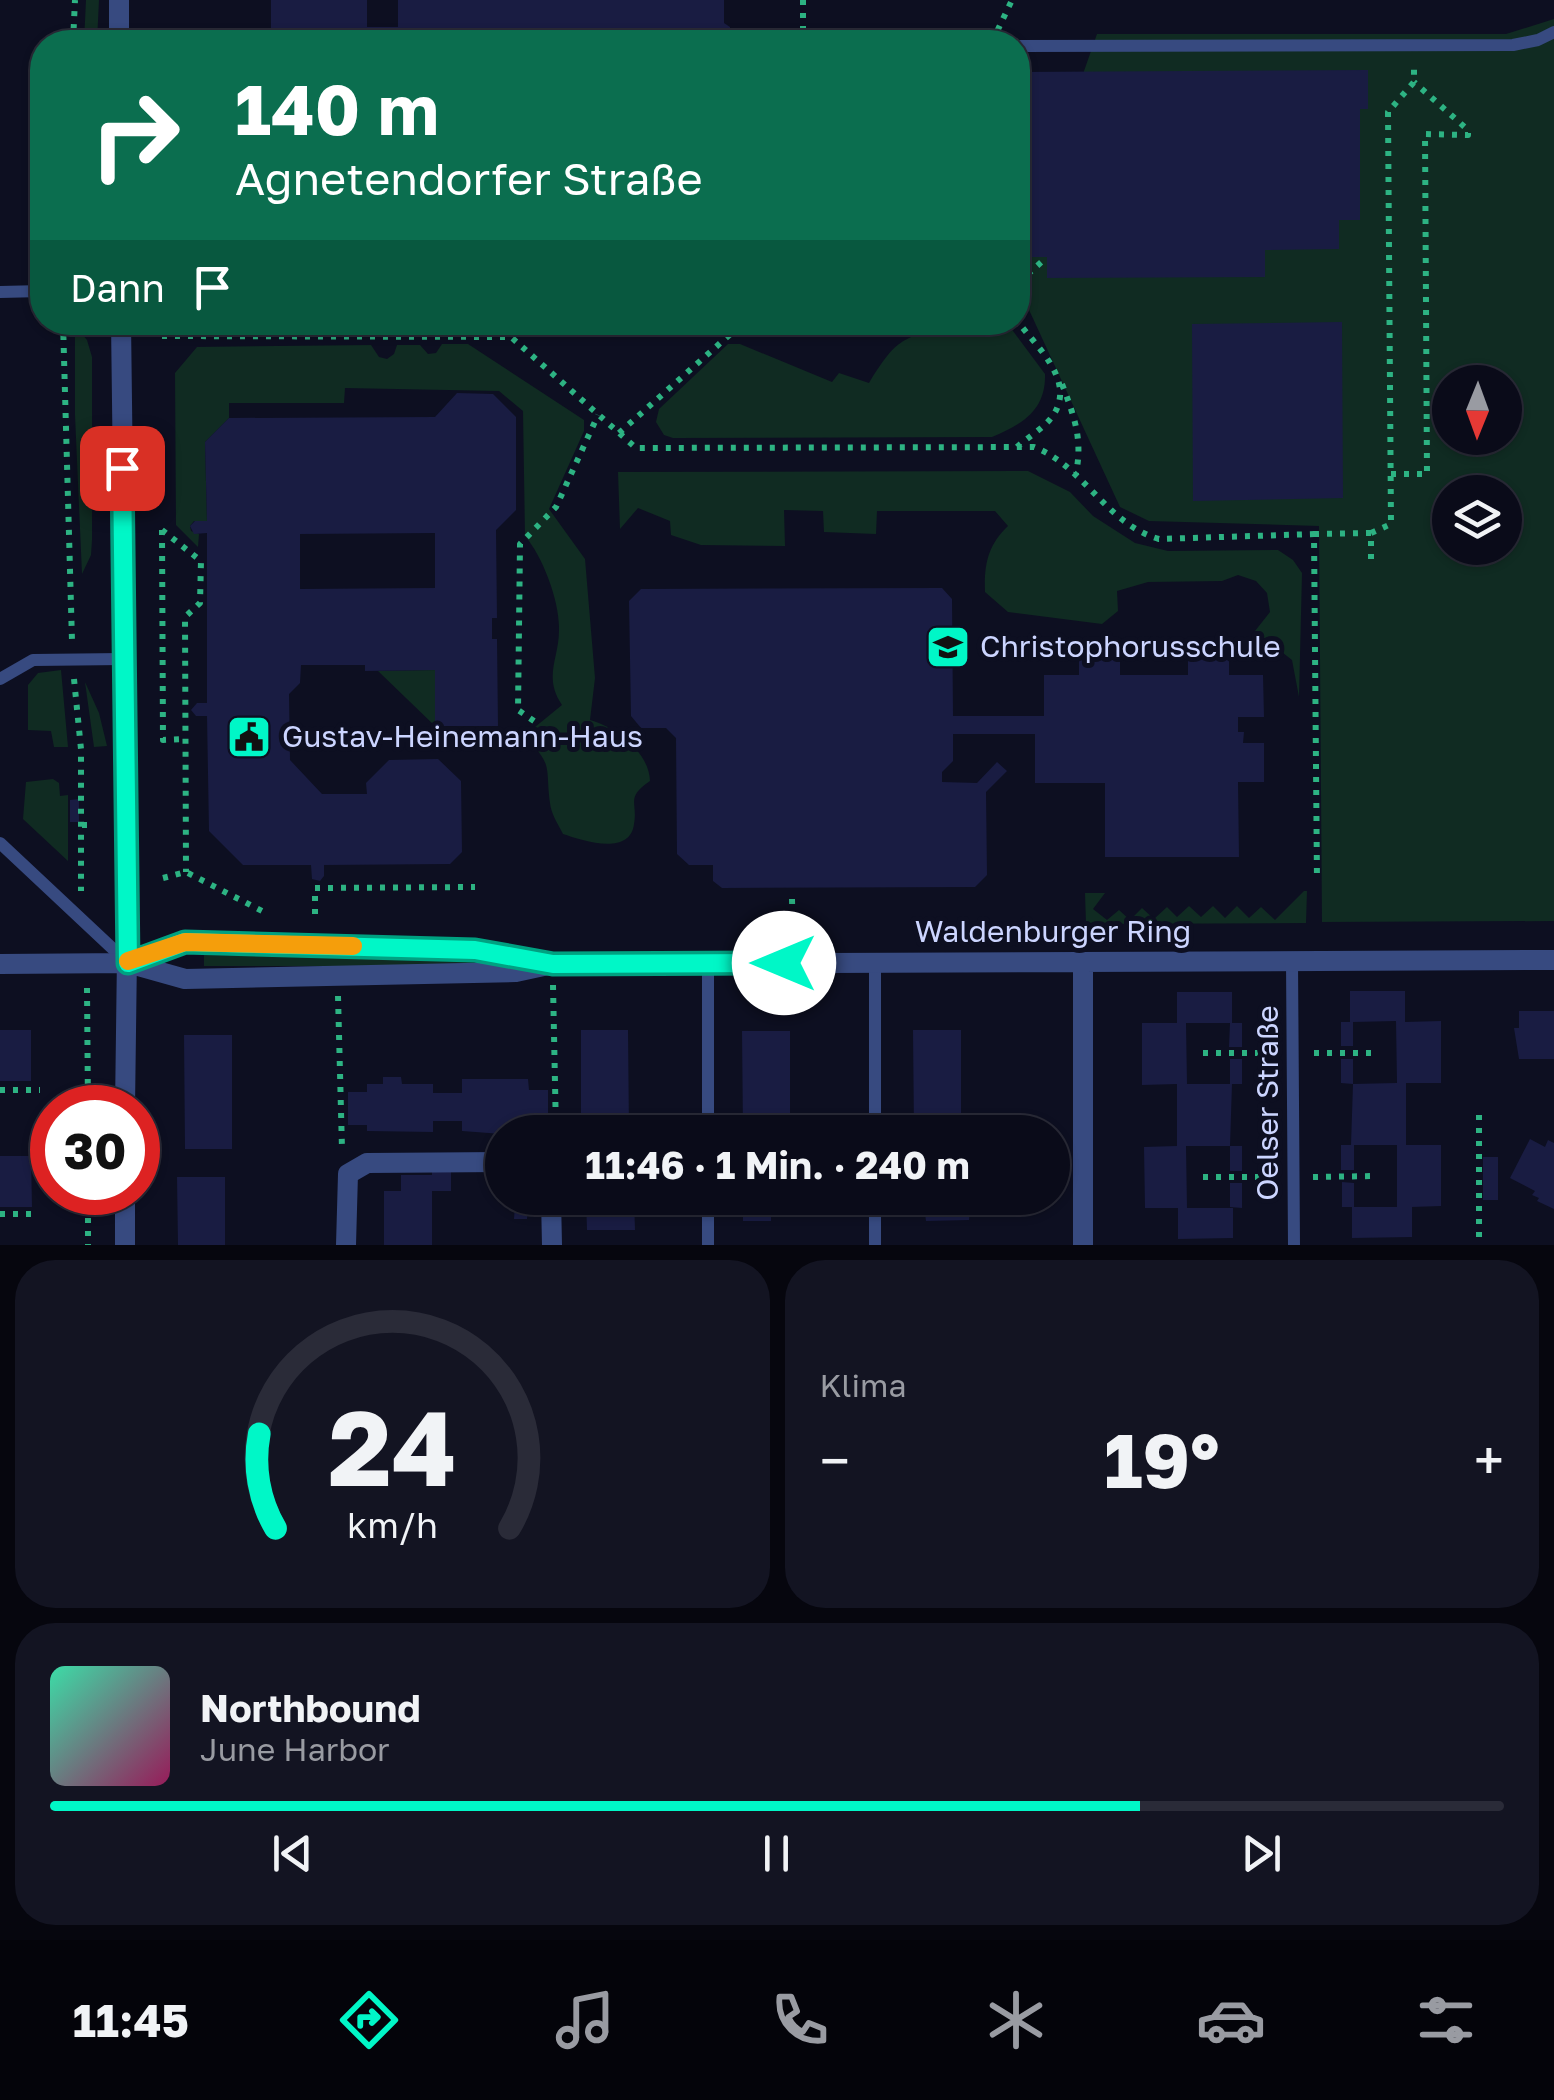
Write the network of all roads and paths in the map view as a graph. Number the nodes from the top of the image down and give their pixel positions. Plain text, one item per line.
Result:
1 (75, 0) edge
2 (119, 0) edge
3 (802, 0) edge
4 (999, 0) edge
5 (1012, 0) edge
6 (1007, 12) junction
7 (74, 30) edge
8 (119, 30) edge
9 (803, 30) edge
10 (998, 30) edge
11 (1554, 32) edge
12 (1416, 44) junction
13 (1030, 46) edge
14 (1414, 82) junction
15 (1046, 256) dead end
16 (1030, 271) edge
17 (30, 291) edge
18 (0, 292) edge
19 (63, 335) edge
20 (121, 335) edge
21 (729, 335) edge
22 (1028, 335) edge
23 (162, 336) dead end
24 (1060, 379) junction
25 (598, 415) junction
26 (619, 433) junction
27 (1017, 447) junction
28 (1076, 474) junction
29 (1391, 474) junction
30 (1371, 533) junction
31 (1314, 534) junction
32 (1371, 560) dead end
33 (123, 660) junction
34 (73, 664) junction
35 (0, 679) edge
36 (534, 721) dead end
37 (186, 740) junction
38 (94, 825) dead end
39 (0, 843) edge
40 (186, 872) junction
41 (164, 878) dead end
42 (1317, 881) dead end
43 (475, 887) dead end
44 (792, 899) dead end
45 (268, 914) dead end
46 (315, 914) dead end
47 (1554, 960) edge
48 (1292, 961) junction
49 (875, 962) junction
50 (1083, 962) junction
51 (86, 963) junction
52 (128, 963) junction
53 (708, 963) junction
54 (794, 963) junction
55 (0, 964) edge
56 (553, 964) junction
57 (338, 978) junction
58 (1292, 1053) junction
59 (1376, 1053) dead end
60 (1203, 1054) dead end
61 (88, 1085) edge
62 (125, 1085) edge
63 (0, 1090) edge
64 (30, 1090) edge
65 (556, 1115) edge
66 (708, 1115) edge
67 (875, 1115) edge
68 (1479, 1115) dead end
69 (485, 1162) edge
70 (348, 1174) junction
71 (1377, 1176) dead end
72 (1203, 1177) dead end
73 (1293, 1177) junction
74 (0, 1214) edge
75 (30, 1214) edge
76 (88, 1215) edge
77 (124, 1215) edge
78 (551, 1215) edge
79 (708, 1215) edge
80 (875, 1215) edge
81 (88, 1245) edge
82 (125, 1245) edge
83 (346, 1245) edge
84 (552, 1245) edge
85 (708, 1245) edge
86 (875, 1245) edge
87 (1083, 1245) edge
88 (1294, 1245) edge
89 (1479, 1245) edge

1 - 7 path
2 - 8 street
3 - 9 path
4 - 6 path
5 - 6 path
6 - 10 path
11 - 12 lane
12 - 13 lane
12 - 14 path
14 - 29 path
14 - 29 path
15 - 16 path
17 - 18 lane
19 - 34 path
20 - 33 street
21 - 26 path
22 - 24 path
23 - 25 path
24 - 27 path
24 - 28 path
25 - 26 path
25 - 36 path
26 - 27 path
27 - 28 path
28 - 31 path
29 - 30 path
30 - 31 path
30 - 32 path
31 - 42 path
33 - 34 lane
33 - 52 street
34 - 35 lane
34 - 38 path
37 - 37 path
37 - 40 path
39 - 52 lane
40 - 41 path
40 - 45 path
43 - 46 path
44 - 54 path
47 - 48 street, Waldenburger Ring
48 - 50 street, Waldenburger Ring
48 - 58 lane, Oelser Straße
49 - 50 street, Waldenburger Ring
49 - 54 street, Waldenburger Ring
49 - 67 lane
50 - 87 street
51 - 52 street
51 - 55 street
51 - 61 path
52 - 56 street, Waldenburger Ring
52 - 57 street, Waldenburger Ring
52 - 62 street
53 - 54 street, Waldenburger Ring
53 - 56 street, Waldenburger Ring
53 - 66 lane
56 - 57 street, Waldenburger Ring
56 - 65 path
57 - 70 path
58 - 59 path
58 - 60 path
58 - 73 lane, Oelser Straße
63 - 64 path
68 - 89 path
69 - 70 street
70 - 83 street
71 - 73 path
72 - 73 path
73 - 88 lane, Oelser Straße
74 - 75 path
76 - 81 path
77 - 82 street
78 - 84 street
79 - 85 lane
80 - 86 lane

